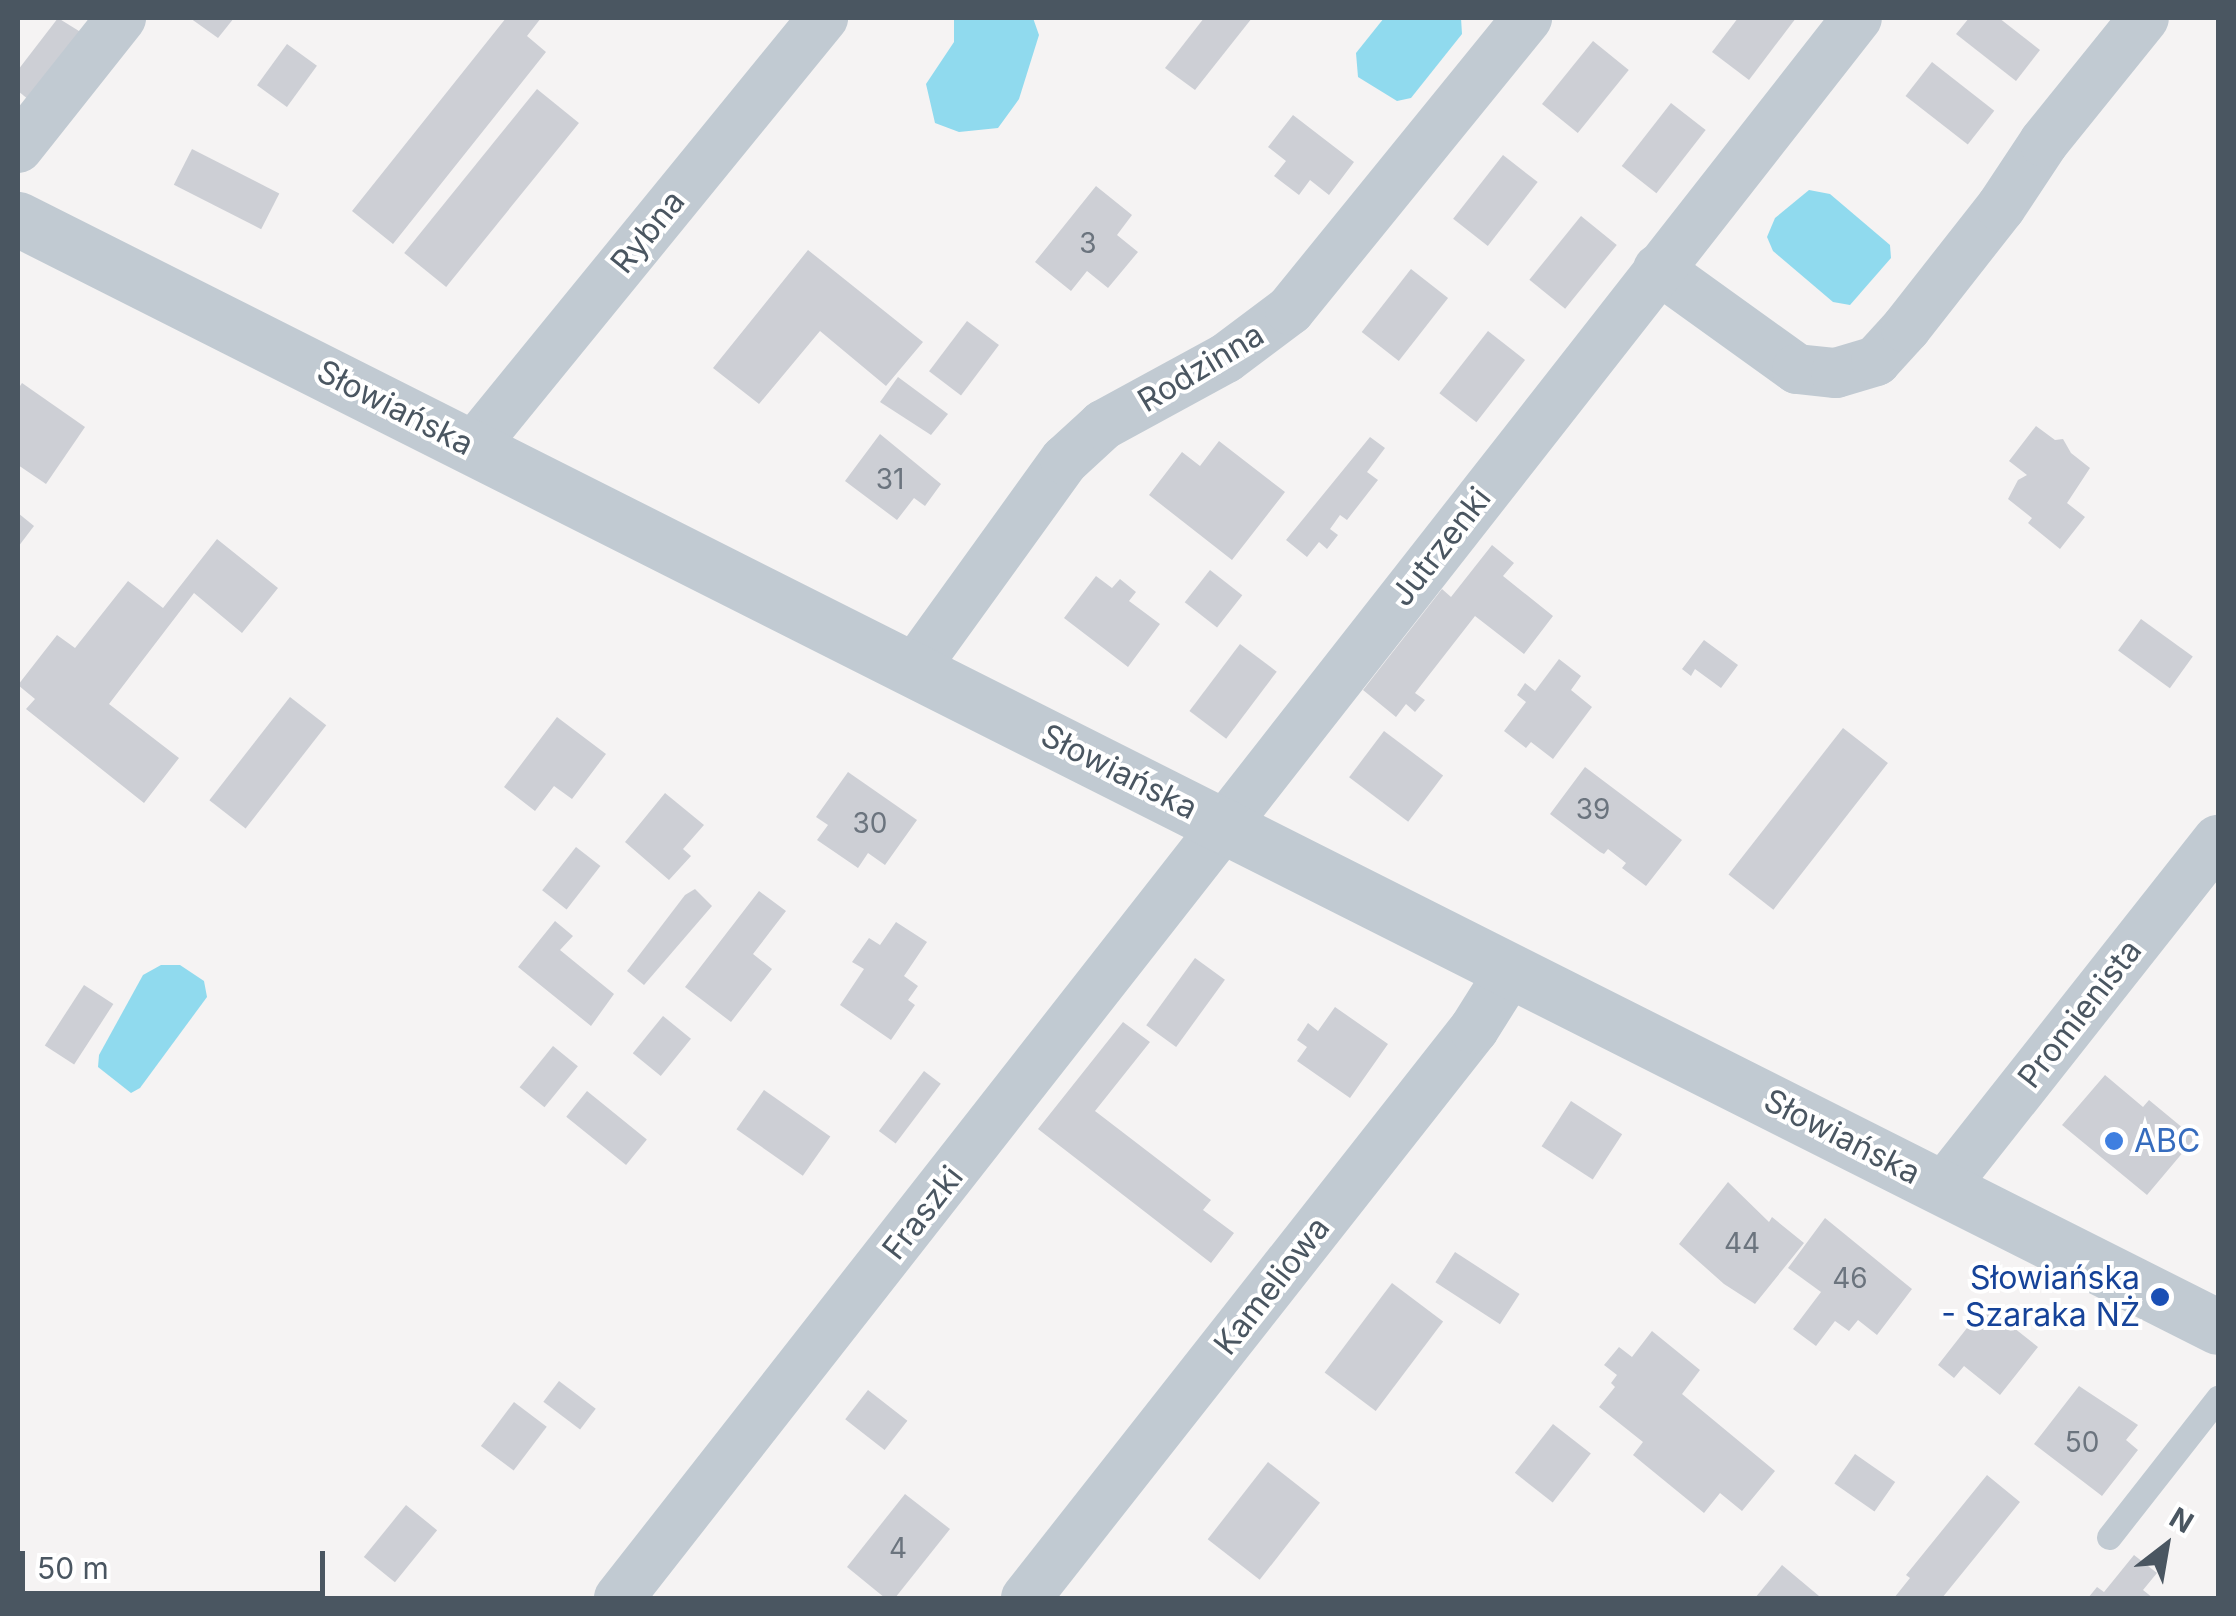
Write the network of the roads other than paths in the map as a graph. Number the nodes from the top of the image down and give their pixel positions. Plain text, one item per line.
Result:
1 (121, 18) edge
2 (823, 18) edge
3 (1526, 18) edge
4 (1857, 18) edge
5 (2144, 18) edge
6 (18, 148) edge
7 (18, 219) edge
8 (1658, 269) junction
9 (474, 447) junction
10 (914, 669) junction
11 (1223, 824) junction
12 (2218, 840) edge
13 (1511, 970) junction
14 (1942, 1188) junction
15 (2218, 1327) edge
16 (2218, 1398) edge
17 (2109, 1537) dead end
18 (619, 1598) edge
19 (1026, 1598) edge

1 - 6 street
2 - 9 street, Rybna
3 - 10 street, Rodzinna
4 - 8 street, Jutrzenki
5 - 8 street
7 - 9 street, Słowiańska
8 - 11 street, Jutrzenki
9 - 10 street, Słowiańska
10 - 11 street, Słowiańska
11 - 13 street, Słowiańska
11 - 18 street, Fraszki
12 - 14 street, Promienista
13 - 14 street, Słowiańska
13 - 19 street, Kameliowa
14 - 15 street, Słowiańska
16 - 17 lane

